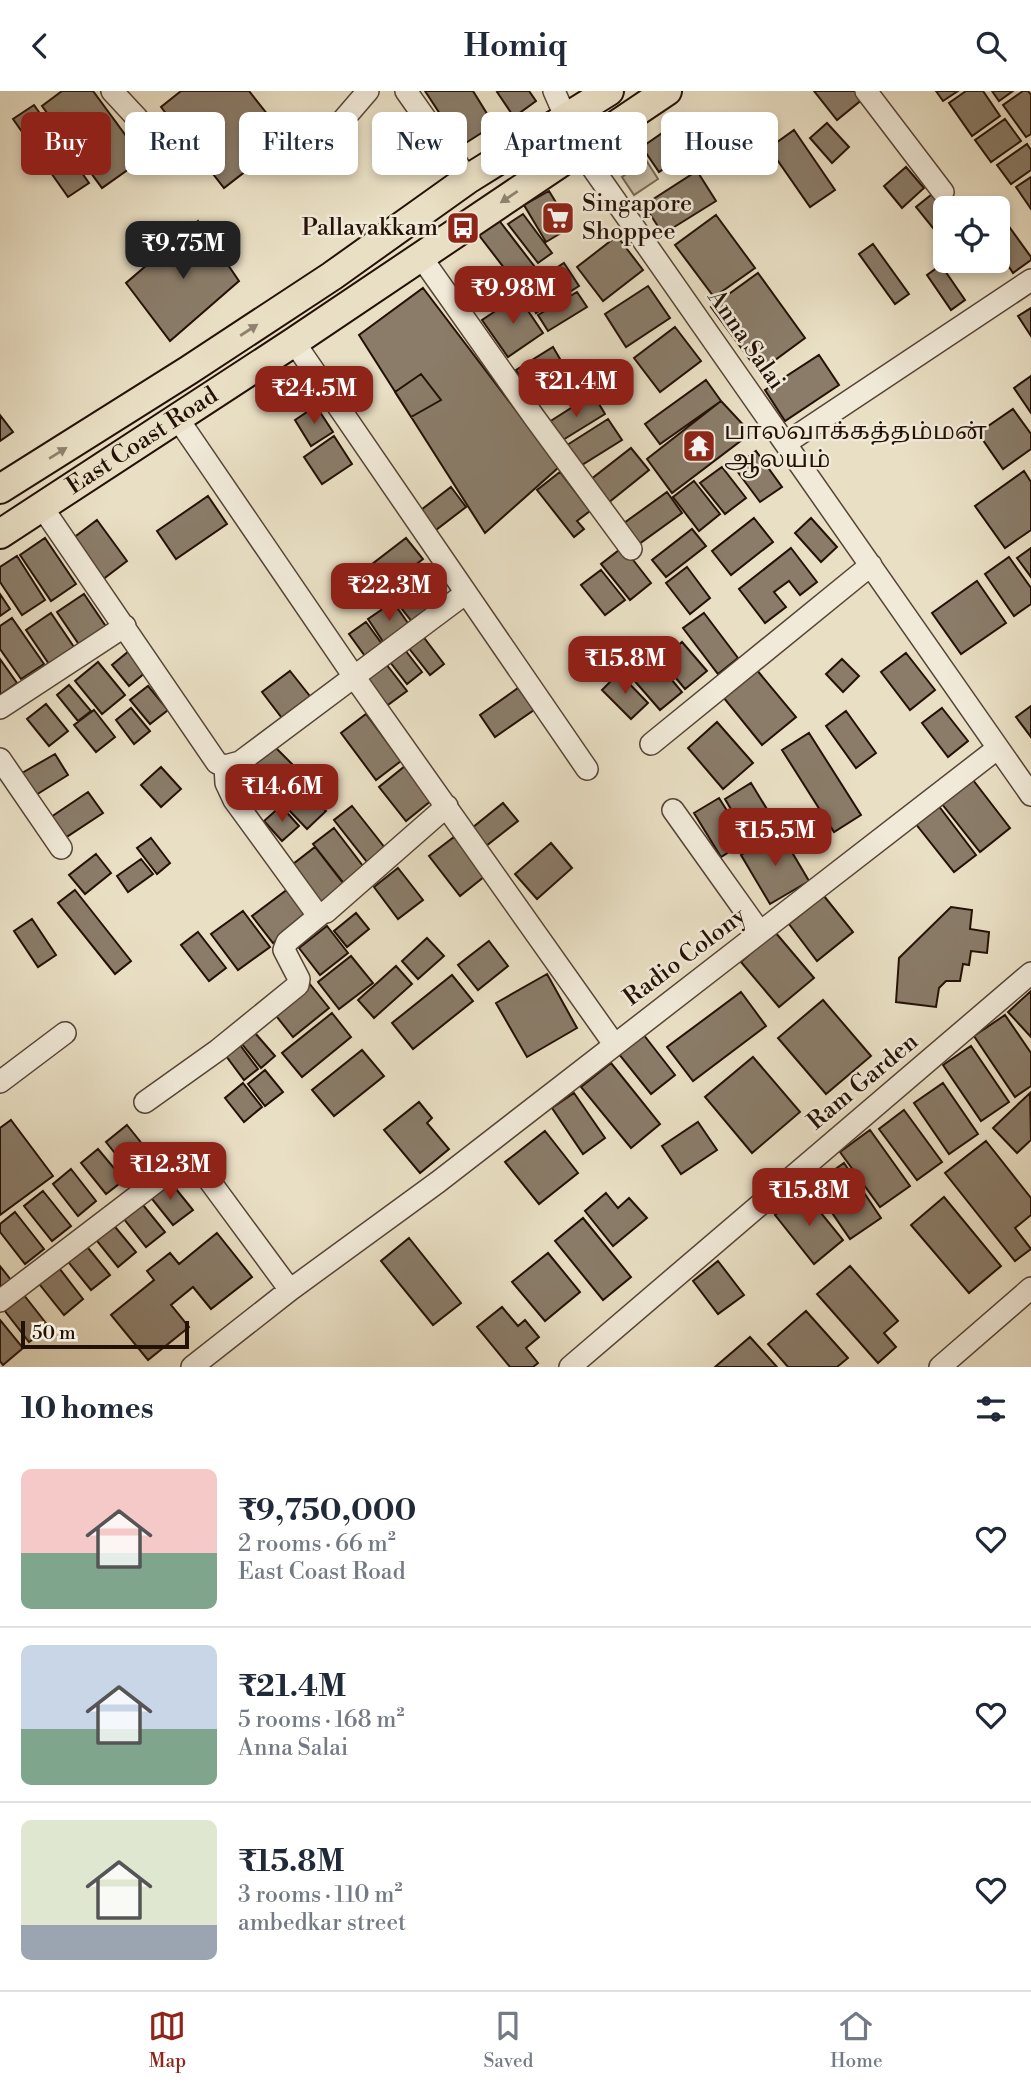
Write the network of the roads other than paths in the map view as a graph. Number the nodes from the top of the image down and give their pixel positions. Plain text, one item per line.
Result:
1 (112, 91) edge
2 (368, 91) edge
3 (406, 91) edge
4 (554, 91) edge
5 (609, 91) edge
6 (667, 91) edge
7 (866, 91) edge
8 (131, 112) edge
9 (350, 112) edge
10 (564, 112) edge
11 (578, 112) edge
12 (636, 112) edge
13 (481, 171) edge
14 (543, 175) edge
15 (598, 175) edge
16 (468, 179) junction
17 (943, 192) dead end
18 (421, 257) junction
19 (1031, 280) edge
20 (295, 342) junction
21 (178, 419) junction
22 (786, 443) junction
23 (0, 489) edge
24 (42, 507) junction
25 (0, 534) edge
26 (631, 549) dead end
27 (871, 565) junction
28 (466, 593) junction
29 (125, 626) junction
30 (355, 678) junction
31 (0, 708) edge
32 (651, 744) dead end
33 (998, 748) junction
34 (0, 759) edge
35 (225, 766) junction
36 (587, 769) dead end
37 (1029, 790) edge
38 (447, 806) junction
39 (673, 810) dead end
40 (61, 848) dead end
41 (321, 914) junction
42 (760, 932) junction
43 (1031, 973) edge
44 (65, 1033) dead end
45 (614, 1044) junction
46 (0, 1082) edge
47 (145, 1102) dead end
48 (1031, 1288) edge
49 (290, 1290) junction
50 (0, 1301) edge
51 (191, 1367) edge
52 (570, 1367) edge
53 (940, 1367) edge

1 - 8 street
2 - 9 street
3 - 16 street
4 - 10 street, Anna Salai
5 - 11 main road, East Coast Road
6 - 12 main road, East Coast Road
7 - 17 street
13 - 16 main road, East Coast Road
14 -> 18 main road, East Coast Road
15 - 22 street, Anna Salai
23 -> 16 main road, East Coast Road
18 - 20 main road, East Coast Road
18 - 26 street
19 - 22 street
20 - 21 main road, East Coast Road
20 - 28 street
21 - 24 main road, East Coast Road
21 - 30 street
22 - 27 street, Anna Salai
24 - 25 main road, East Coast Road
24 - 29 street
27 - 32 street
27 - 33 street, Anna Salai
28 - 30 street
28 - 36 street
29 - 31 street
29 - 35 street
30 - 35 street
30 - 38 street
33 - 37 street, Anna Salai
33 - 42 street, Radio Colony
34 - 40 street
35 - 41 street
38 - 41 street
38 - 45 street
39 - 42 street
41 - 47 street
42 - 45 street, Radio Colony
43 - 52 street, Ram Garden
44 - 46 street
45 - 49 street, Radio Colony
48 - 53 street
49 - 50 street
49 - 51 street, Radio Colony

